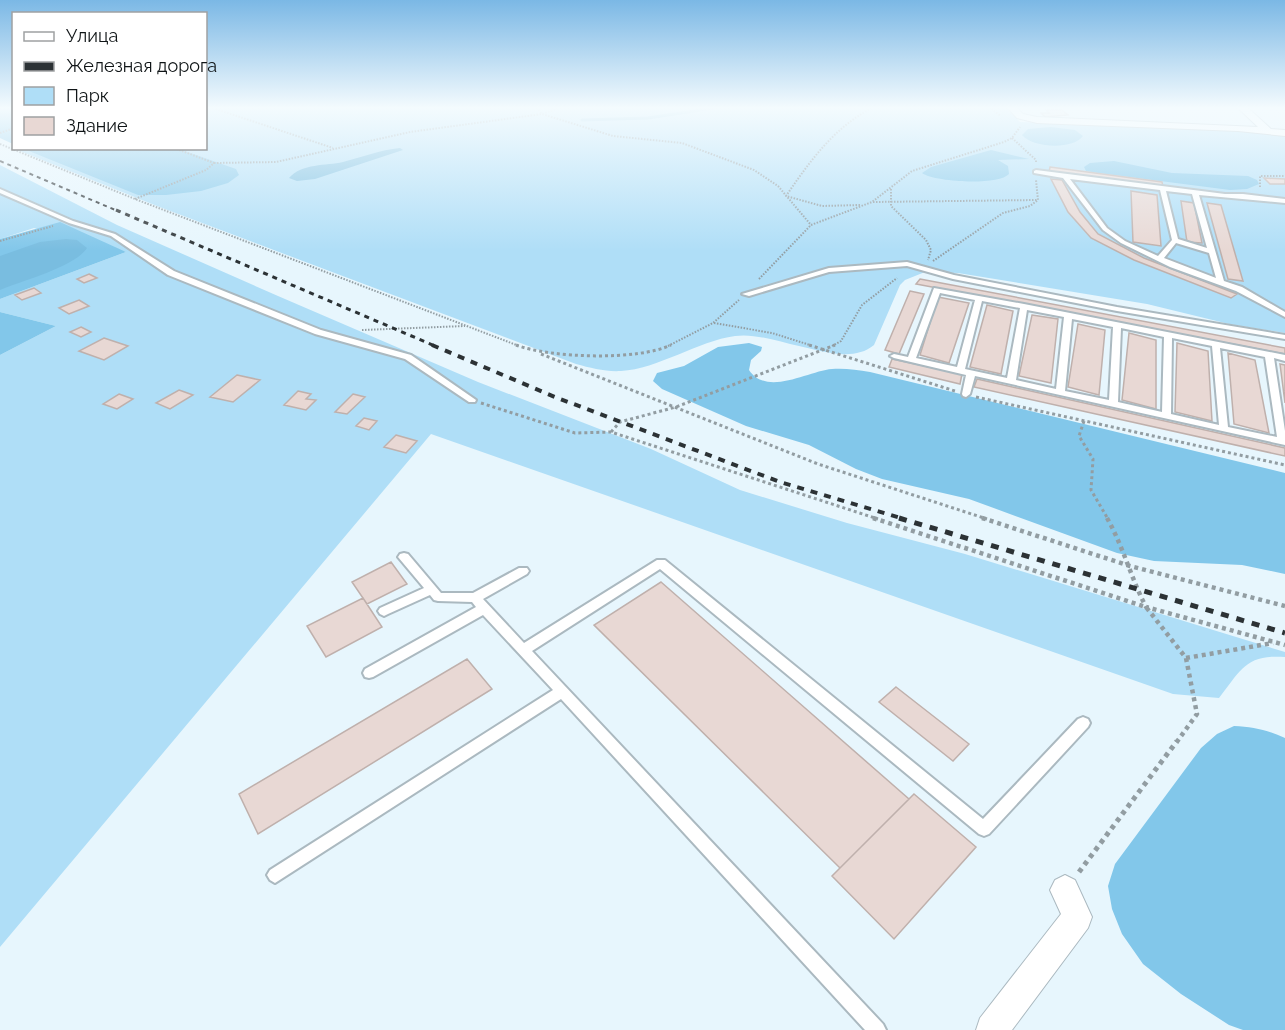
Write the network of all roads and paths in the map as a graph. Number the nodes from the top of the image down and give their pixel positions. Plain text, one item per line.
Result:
1 (27, 155) edge
2 (193, 155) edge
3 (305, 155) edge
4 (716, 155) edge
5 (815, 155) edge
6 (960, 155) edge
7 (1031, 155) edge
8 (214, 163) junction
9 (1036, 172) junction
10 (1285, 176) edge
11 (1065, 177) junction
12 (891, 189) junction
13 (1163, 189) junction
14 (0, 191) edge
15 (786, 196) junction
16 (1197, 196) junction
17 (1253, 197) junction
18 (135, 199) junction
19 (1038, 200) junction
20 (1285, 201) edge
21 (872, 202) junction
22 (891, 202) junction
23 (72, 222) junction
24 (811, 225) junction
25 (1175, 240) junction
26 (0, 241) edge
27 (1212, 252) junction
28 (1159, 259) junction
29 (923, 268) junction
30 (1220, 281) junction
31 (746, 294) junction
32 (979, 298) junction
33 (1024, 306) junction
34 (1068, 315) junction
35 (1285, 315) edge
36 (713, 323) junction
37 (1117, 325) junction
38 (469, 326) junction
39 (361, 330) dead end
40 (1168, 335) junction
41 (1285, 338) edge
42 (1216, 345) junction
43 (825, 350) junction
44 (535, 352) junction
45 (1269, 355) junction
46 (894, 356) dead end
47 (1285, 358) edge
48 (911, 360) junction
49 (960, 370) junction
50 (971, 373) junction
51 (1011, 382) junction
52 (1060, 392) junction
53 (966, 394) junction
54 (472, 400) joint
55 (1113, 404) junction
56 (676, 407) junction
57 (1166, 416) junction
58 (1084, 421) junction
59 (1224, 429) junction
60 (611, 432) junction
61 (1284, 442) edge
62 (1285, 465) edge
63 (404, 557) dead end
64 (1130, 566) junction
65 (523, 571) dead end
66 (432, 589) junction
67 (480, 603) junction
68 (1285, 606) edge
69 (1146, 607) junction
70 (384, 611) dead end
71 (1277, 642) junction
72 (1285, 645) edge
73 (524, 649) junction
74 (1186, 658) junction
75 (369, 673) dead end
76 (562, 692) junction
77 (1083, 723) dead end
78 (275, 875) dead end
79 (1065, 890) joint
80 (877, 1030) edge
81 (992, 1030) edge

1 - 18 path
2 - 8 path
3 - 8 path
4 - 15 path
5 - 15 path
6 - 12 path
7 - 9 path
8 - 18 path
9 - 11 lane
9 - 19 path
10 - 17 path
11 - 13 lane
11 - 28 lane
12 - 21 path
12 - 22 path
13 - 16 lane
13 - 25 lane
14 - 23 lane
15 - 21 path
15 - 24 path
16 - 17 lane
16 - 27 lane
17 - 20 lane
18 - 38 path
19 - 22 path
19 - 29 path
21 - 22 path
21 - 24 path
22 - 29 path
23 - 26 path
23 - 54 lane
24 - 31 path
25 - 27 lane
25 - 28 lane
27 - 30 lane
28 - 30 lane
29 - 31 lane
29 - 41 lane
29 - 43 path
30 - 35 lane
31 - 36 path
32 - 33 lane
32 - 48 lane
32 - 49 lane
33 - 34 lane
33 - 51 lane
34 - 37 lane
34 - 52 lane
36 - 43 path
36 - 44 path
37 - 40 lane
37 - 55 lane
38 - 39 path
38 - 44 path
40 - 42 lane
40 - 57 lane
42 - 45 lane
42 - 59 lane
43 - 53 path
43 - 56 path
44 - 56 path
45 - 47 lane
45 - 61 lane
46 - 48 lane
48 - 49 lane
49 - 50 lane
50 - 51 lane
50 - 53 lane
51 - 52 lane
52 - 55 lane
53 - 58 path
54 - 60 path
55 - 57 lane
56 - 60 path
56 - 64 path
57 - 59 lane
58 - 62 path
58 - 64 path
59 - 61 lane
60 - 69 path
63 - 66 lane
64 - 68 path
64 - 69 path
65 - 67 lane
66 - 67 lane
66 - 70 lane
67 - 73 lane
67 - 75 lane
69 - 71 path
69 - 74 path
71 - 72 path
71 - 74 path
73 - 76 lane
73 - 77 lane
74 - 79 path
76 - 78 lane
76 - 80 lane
79 - 81 street

